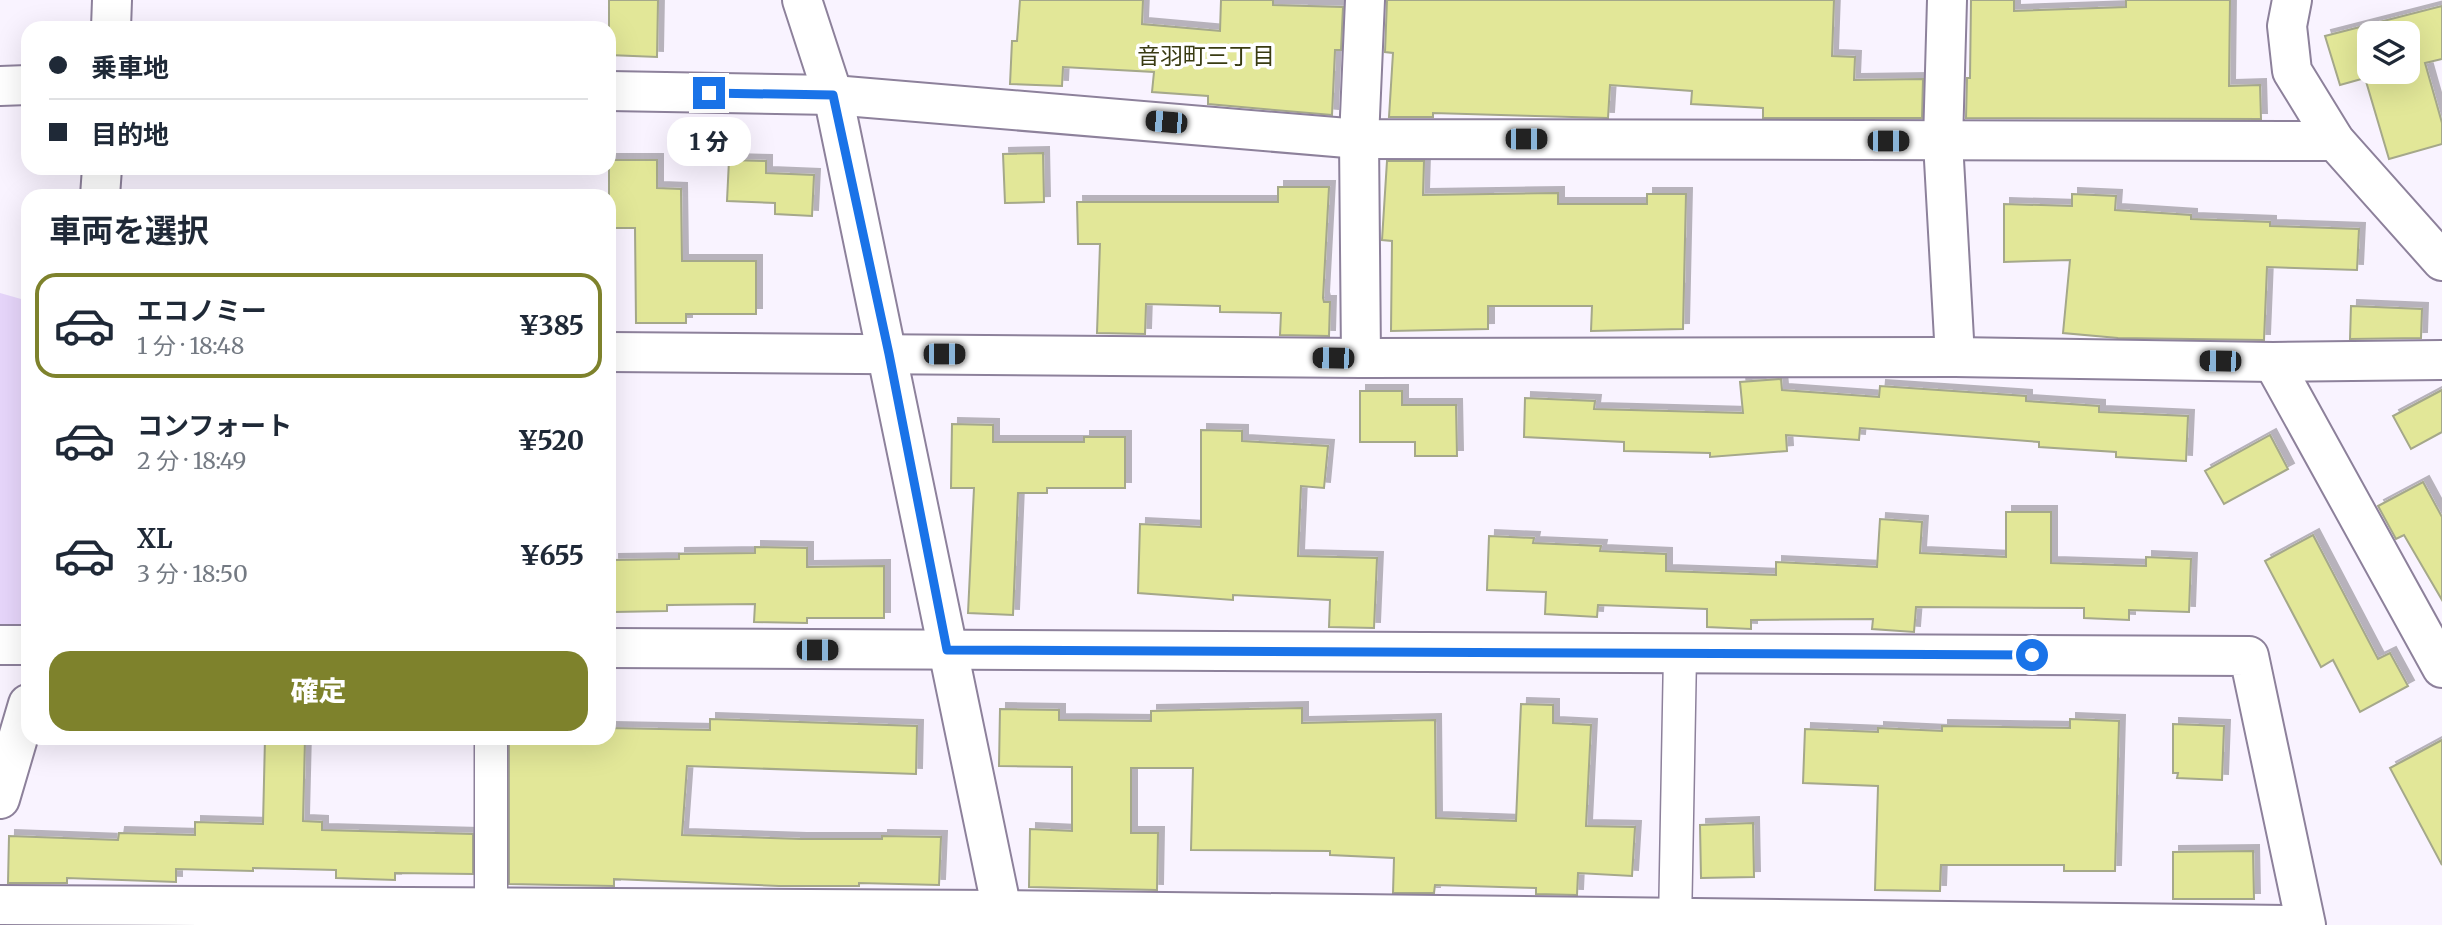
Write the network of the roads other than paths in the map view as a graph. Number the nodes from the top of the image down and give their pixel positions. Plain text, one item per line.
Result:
1 (112, 0) edge
2 (802, 0) edge
3 (1365, 0) edge
4 (1947, 0) edge
5 (2292, 0) edge
6 (111, 21) edge
7 (21, 85) edge
8 (0, 86) edge
9 (616, 92) edge
10 (833, 95) junction
11 (1359, 139) junction
12 (2335, 141) junction
13 (1943, 142) junction
14 (2442, 261) edge
15 (616, 352) edge
16 (889, 354) junction
17 (1955, 357) junction
18 (1361, 358) junction
19 (2442, 360) edge
20 (2273, 362) junction
21 (0, 645) edge
22 (21, 645) edge
23 (616, 648) edge
24 (947, 650) junction
25 (1680, 654) junction
26 (2442, 667) edge
27 (21, 728) edge
28 (491, 745) edge
29 (0, 799) edge
30 (0, 905) edge
31 (491, 917) edge
32 (1004, 918) edge
33 (1675, 921) edge
34 (2294, 925) edge
35 (2306, 925) edge

1 - 6 street
2 - 10 street
3 - 11 street
4 - 13 street
5 - 12 street
7 - 8 street
9 - 10 street
10 - 11 street
10 - 16 street
11 - 13 street
11 - 18 street
12 - 13 street
12 - 14 street
13 - 17 street
15 - 16 street
16 - 18 street
16 - 24 street
17 - 18 street
17 - 20 street
19 - 20 street
20 - 26 street
21 - 22 street
23 - 24 street
24 - 25 street
24 - 32 street
25 - 33 street
25 - 35 street
27 - 29 street
28 - 31 street
30 - 31 street
31 - 32 street
32 - 33 street
33 - 34 street

